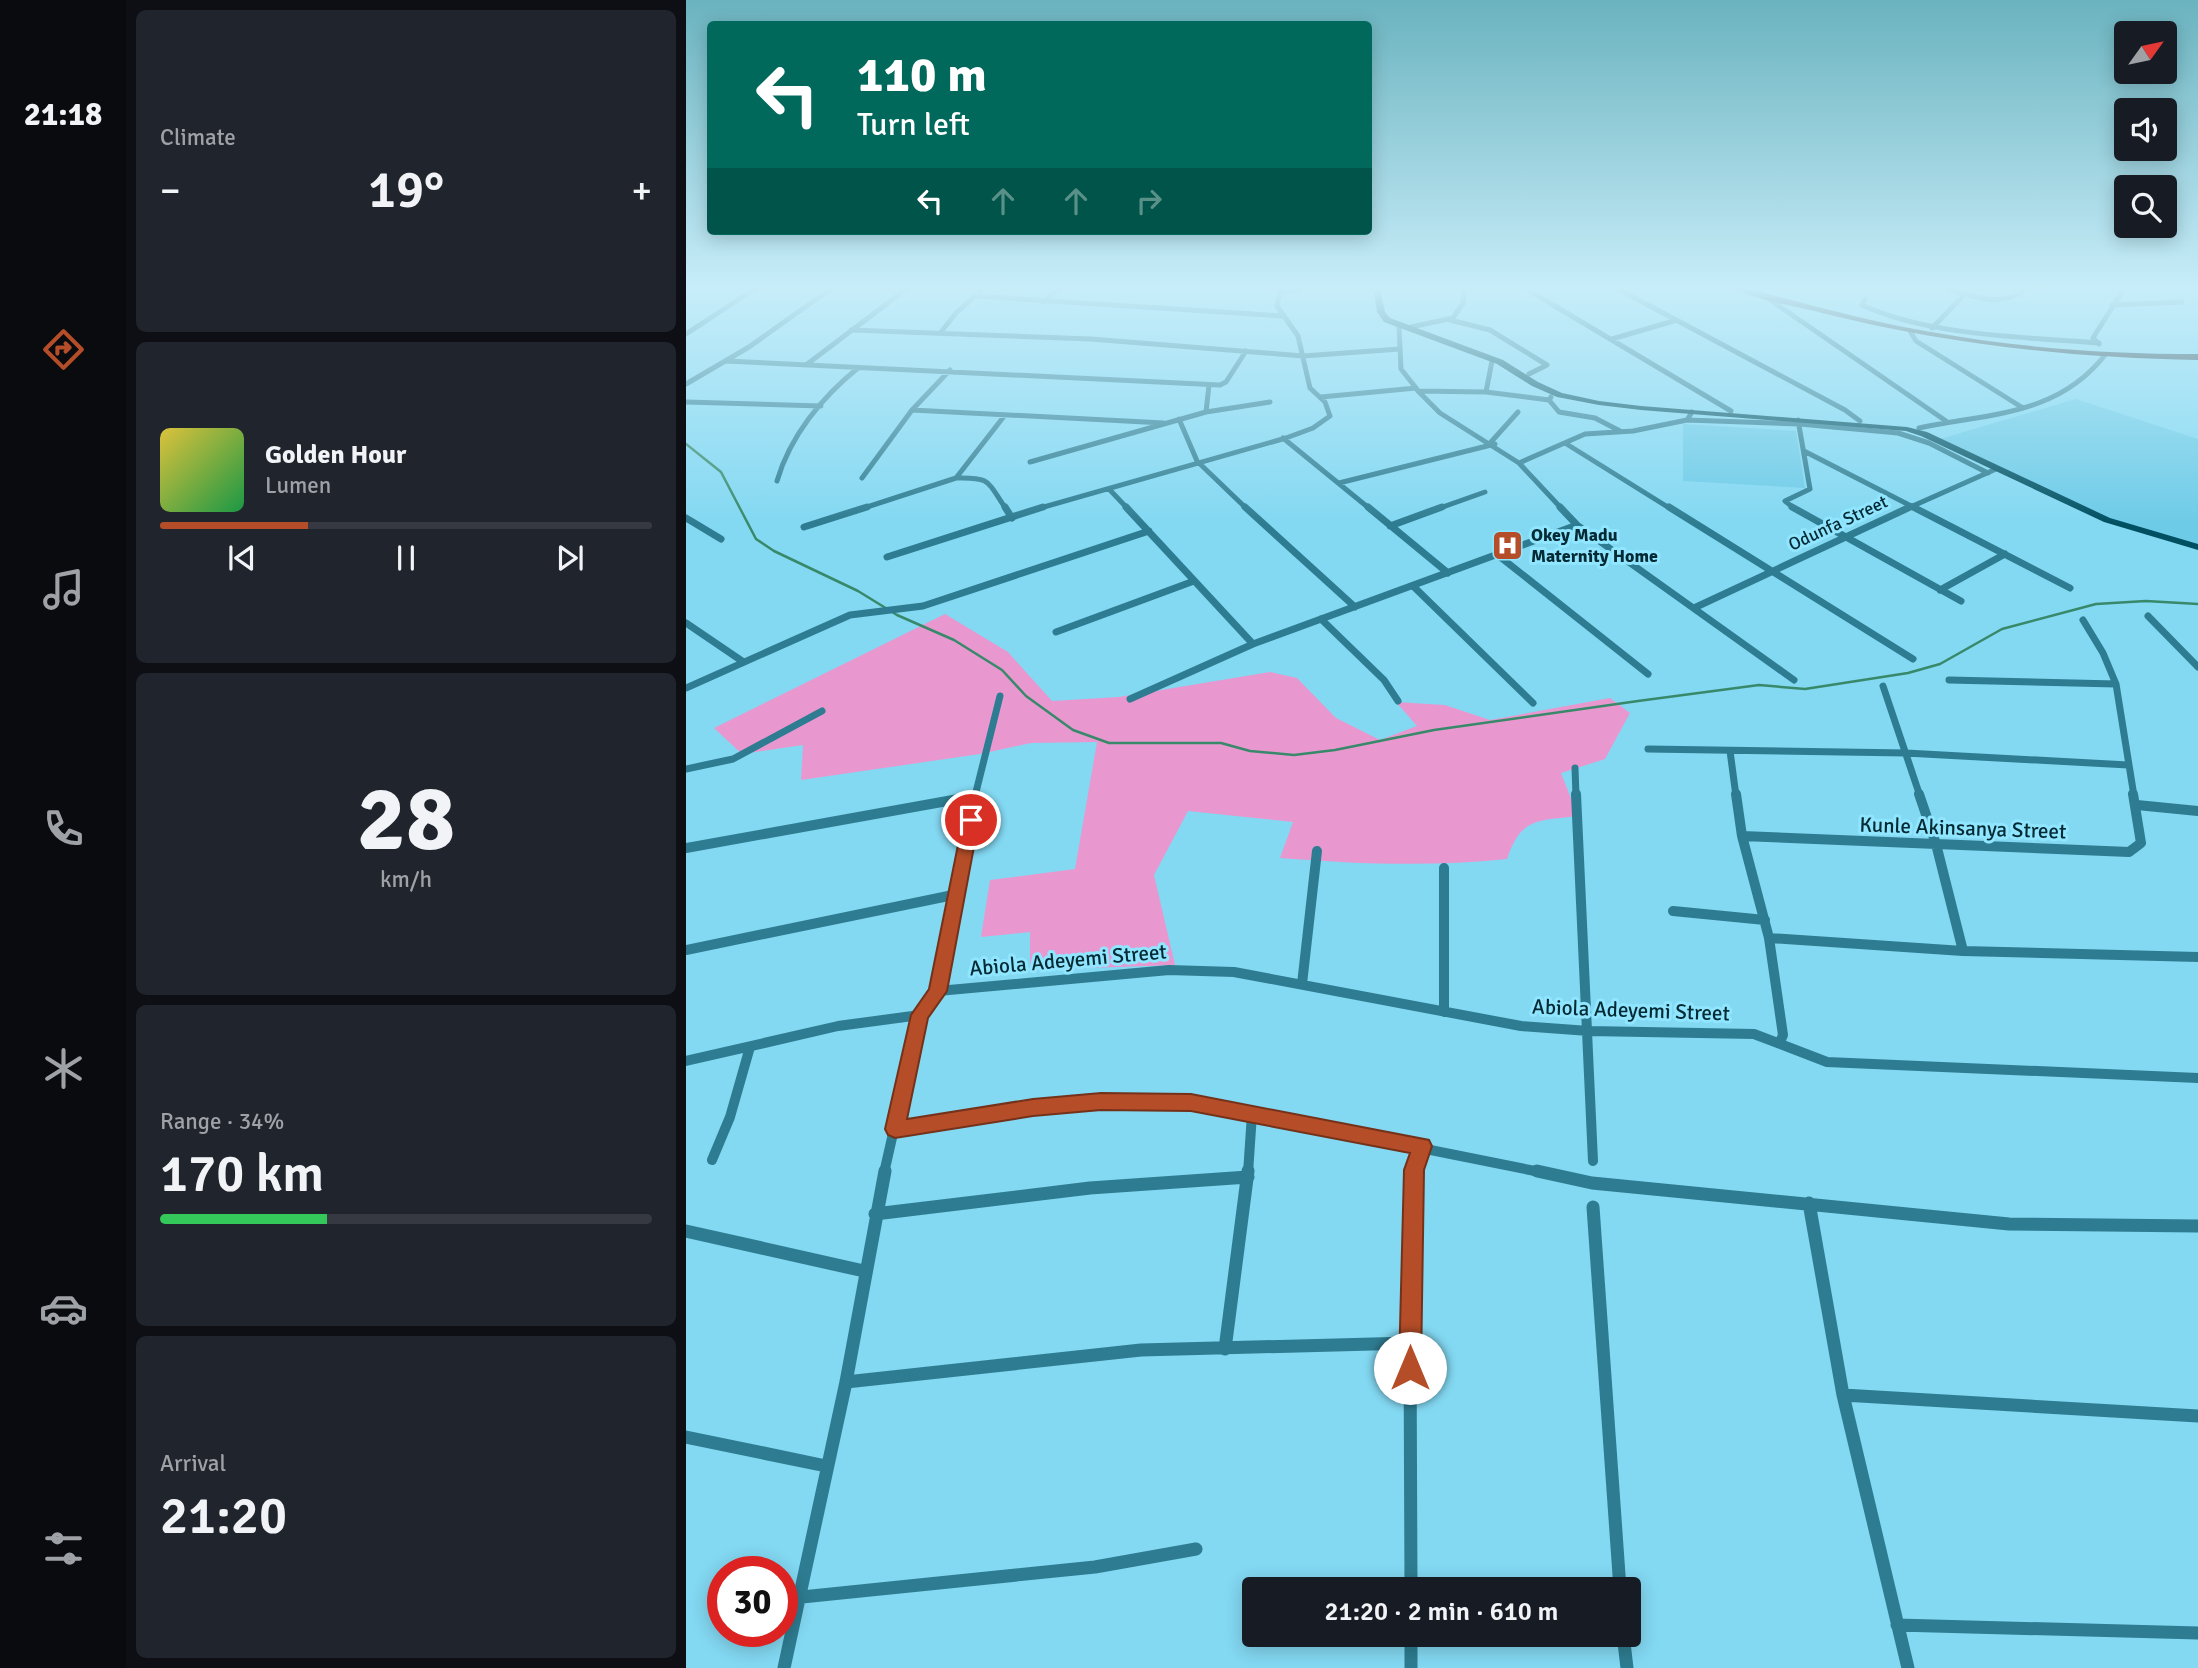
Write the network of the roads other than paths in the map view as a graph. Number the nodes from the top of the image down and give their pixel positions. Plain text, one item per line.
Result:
1 (714, 368) edge
2 (858, 368) edge
3 (906, 368) edge
4 (1235, 368) edge
5 (1306, 368) edge
6 (1401, 368) edge
7 (1491, 368) edge
8 (1509, 368) edge
9 (1519, 368) edge
10 (1541, 368) edge
11 (1656, 368) edge
12 (1766, 368) edge
13 (1870, 368) edge
14 (1960, 368) edge
15 (2096, 368) edge
16 (950, 370) junction
17 (1529, 374) junction
18 (686, 384) edge
19 (1209, 385) junction
20 (1417, 390) junction
21 (1486, 392) junction
22 (1551, 396) junction
23 (1321, 397) junction
24 (686, 402) edge
25 (1270, 402) dead end
26 (821, 406) junction
27 (2025, 408) junction
28 (912, 410) junction
29 (1206, 412) junction
30 (1518, 412) dead end
31 (1005, 415) junction
32 (1689, 416) junction
33 (1729, 416) junction
34 (1179, 419) junction
35 (1860, 421) junction
36 (1799, 422) junction
37 (1947, 422) junction
38 (1164, 423) junction
39 (1919, 428) junction
40 (1620, 430) junction
41 (1283, 438) junction
42 (1493, 443) junction
43 (1565, 443) junction
44 (1804, 451) junction
45 (1197, 461) junction
46 (1030, 462) dead end
47 (1519, 463) junction
48 (1992, 471) junction
49 (862, 478) dead end
50 (956, 478) junction
51 (778, 481) dead end
52 (1339, 483) junction
53 (1109, 489) junction
54 (1485, 492) dead end
55 (1911, 507) junction
56 (1012, 517) junction
57 (686, 518) edge
58 (1577, 525) junction
59 (1390, 526) junction
60 (804, 527) dead end
61 (1149, 531) junction
62 (1843, 537) junction
63 (721, 539) dead end
64 (2198, 545) edge
65 (2005, 554) junction
66 (1499, 556) junction
67 (887, 557) dead end
68 (1448, 573) junction
69 (1770, 573) junction
70 (1194, 581) junction
71 (1413, 586) junction
72 (2070, 588) dead end
73 (1940, 590) junction
74 (1961, 601) dead end
75 (1355, 607) junction
76 (1694, 608) junction
77 (2148, 616) dead end
78 (1321, 619) junction
79 (2083, 620) dead end
80 (686, 623) edge
81 (1056, 632) dead end
82 (1253, 644) junction
83 (1913, 659) dead end
84 (742, 661) junction
85 (2198, 667) edge
86 (1648, 674) dead end
87 (1794, 680) dead end
88 (1949, 680) dead end
89 (2116, 684) junction
90 (1883, 686) dead end
91 (686, 688) edge
92 (1000, 696) dead end
93 (1130, 699) dead end
94 (1398, 701) dead end
95 (1533, 703) dead end
96 (822, 710) dead end
97 (1648, 749) dead end
98 (1730, 751) junction
99 (1906, 752) junction
100 (2128, 765) junction
101 (1575, 768) dead end
102 (686, 769) edge
103 (975, 796) junction
104 (2137, 805) junction
105 (2198, 811) edge
106 (1742, 836) junction
107 (1936, 844) junction
108 (686, 848) edge
109 (1317, 851) dead end
110 (1444, 868) dead end
111 (958, 894) junction
112 (1673, 911) dead end
113 (1765, 920) junction
114 (1769, 938) junction
115 (686, 950) edge
116 (1963, 951) junction
117 (2198, 957) edge
118 (1301, 984) junction
119 (938, 991) junction
120 (1444, 1012) junction
121 (920, 1015) junction
122 (1589, 1031) junction
123 (1780, 1042) junction
124 (750, 1047) junction
125 (686, 1061) edge
126 (2198, 1078) edge
127 (1252, 1114) junction
128 (895, 1129) junction
129 (1422, 1146) junction
130 (712, 1160) dead end
131 (1593, 1161) dead end
132 (1248, 1177) junction
133 (1809, 1203) junction
134 (1593, 1207) dead end
135 (875, 1214) junction
136 (2198, 1226) edge
137 (686, 1231) edge
138 (864, 1271) junction
139 (1410, 1343) junction
140 (1225, 1349) junction
141 (846, 1382) junction
142 (1843, 1395) junction
143 (2198, 1416) edge
144 (686, 1437) edge
145 (827, 1466) junction
146 (1196, 1549) dead end
147 (1411, 1577) edge
148 (1619, 1577) edge
149 (802, 1597) junction
150 (1897, 1625) junction
151 (2198, 1633) edge
152 (1411, 1647) edge
153 (1625, 1647) edge
154 (785, 1668) edge
155 (1411, 1668) edge
156 (1627, 1668) edge
157 (1908, 1668) edge

1 - 18 street
2 - 26 street
3 - 16 street
4 - 19 street
5 - 23 street
6 - 20 street
7 - 21 street
8 - 22 main road
9 - 17 main road
10 - 17 street
11 - 33 street
12 - 35 street
13 - 37 street
14 - 27 street
15 - 27 street
16 - 19 street
16 - 28 street
17 - 33 main road
19 - 29 street
20 - 21 street
20 - 23 street
20 - 42 street
21 - 22 street
22 - 32 main road
22 - 40 street
23 - 41 street
24 - 26 street
25 - 29 street
26 - 51 street
27 - 37 street
28 - 31 street
28 - 49 street
29 - 34 street
30 - 42 street
31 - 38 street
31 - 50 street
32 - 33 main road
32 - 40 street
33 - 35 main road
33 - 36 main road
34 - 38 street
34 - 45 street
35 - 39 main road
36 - 44 street
36 - 48 main road
37 - 39 street
38 - 46 street
39 - 64 main road
40 - 43 street
41 - 45 street
41 - 52 street
42 - 47 street
42 - 52 street
43 - 47 street
43 - 69 street
44 - 55 street
44 - 62 street
45 - 53 street
45 - 75 street
47 - 58 street
48 - 55 street, Odunfa Street
48 - 64 main road
50 - 56 street
50 - 60 street
52 - 59 street
53 - 56 street
53 - 61 street
54 - 59 street
55 - 62 street, Odunfa Street
55 - 65 street
56 - 67 street
57 - 63 street
58 - 66 street
58 - 76 street
59 - 68 street
61 - 70 street
61 - 84 street
62 - 69 street, Odunfa Street
62 - 73 street
65 - 72 street
65 - 73 street
66 - 68 street
66 - 86 street
68 - 71 street
69 - 76 street, Odunfa Street
69 - 83 street
70 - 81 street
70 - 82 street
71 - 75 street
71 - 95 street
73 - 74 street
75 - 78 street
76 - 87 street
77 - 85 street
78 - 82 street
78 - 94 street
79 - 89 street
80 - 84 street
82 - 93 street
84 - 91 street
88 - 89 street
89 - 100 street
90 - 99 street
92 - 103 street
96 - 102 street
97 - 98 street
98 - 99 street
98 - 106 street
99 - 100 street
99 - 107 street
100 - 104 street
101 - 122 street
103 - 108 street
103 - 111 street
104 - 105 street
104 - 107 street, Kunle Akinsanya Street
106 - 107 street, Kunle Akinsanya Street
106 - 113 street
107 - 116 street
109 - 118 street
110 - 120 street
111 - 115 street
111 - 119 street
112 - 113 street
113 - 114 street
114 - 116 street
114 - 123 street
116 - 117 street
118 - 119 street, Abiola Adeyemi Street
118 - 120 street, Abiola Adeyemi Street
119 - 121 street
120 - 122 street, Abiola Adeyemi Street
121 - 124 street
121 - 128 street
122 - 123 street, Abiola Adeyemi Street
122 - 131 street
123 - 126 street, Abiola Adeyemi Street
124 - 125 street
124 - 130 street
127 - 128 street
127 - 129 street
127 - 132 street
128 - 135 street
129 - 133 street
129 - 139 street
132 - 135 street
132 - 140 street
133 - 136 street
133 - 142 street
134 - 148 street
135 - 138 street
137 - 138 street
138 - 141 street
139 - 140 street
139 - 147 street
140 - 141 street
141 - 145 street
142 - 143 street
142 - 150 street
144 - 145 street
145 - 149 street
146 - 149 street
149 - 154 street
150 - 151 street
150 - 157 street
152 - 155 street
153 - 156 street

